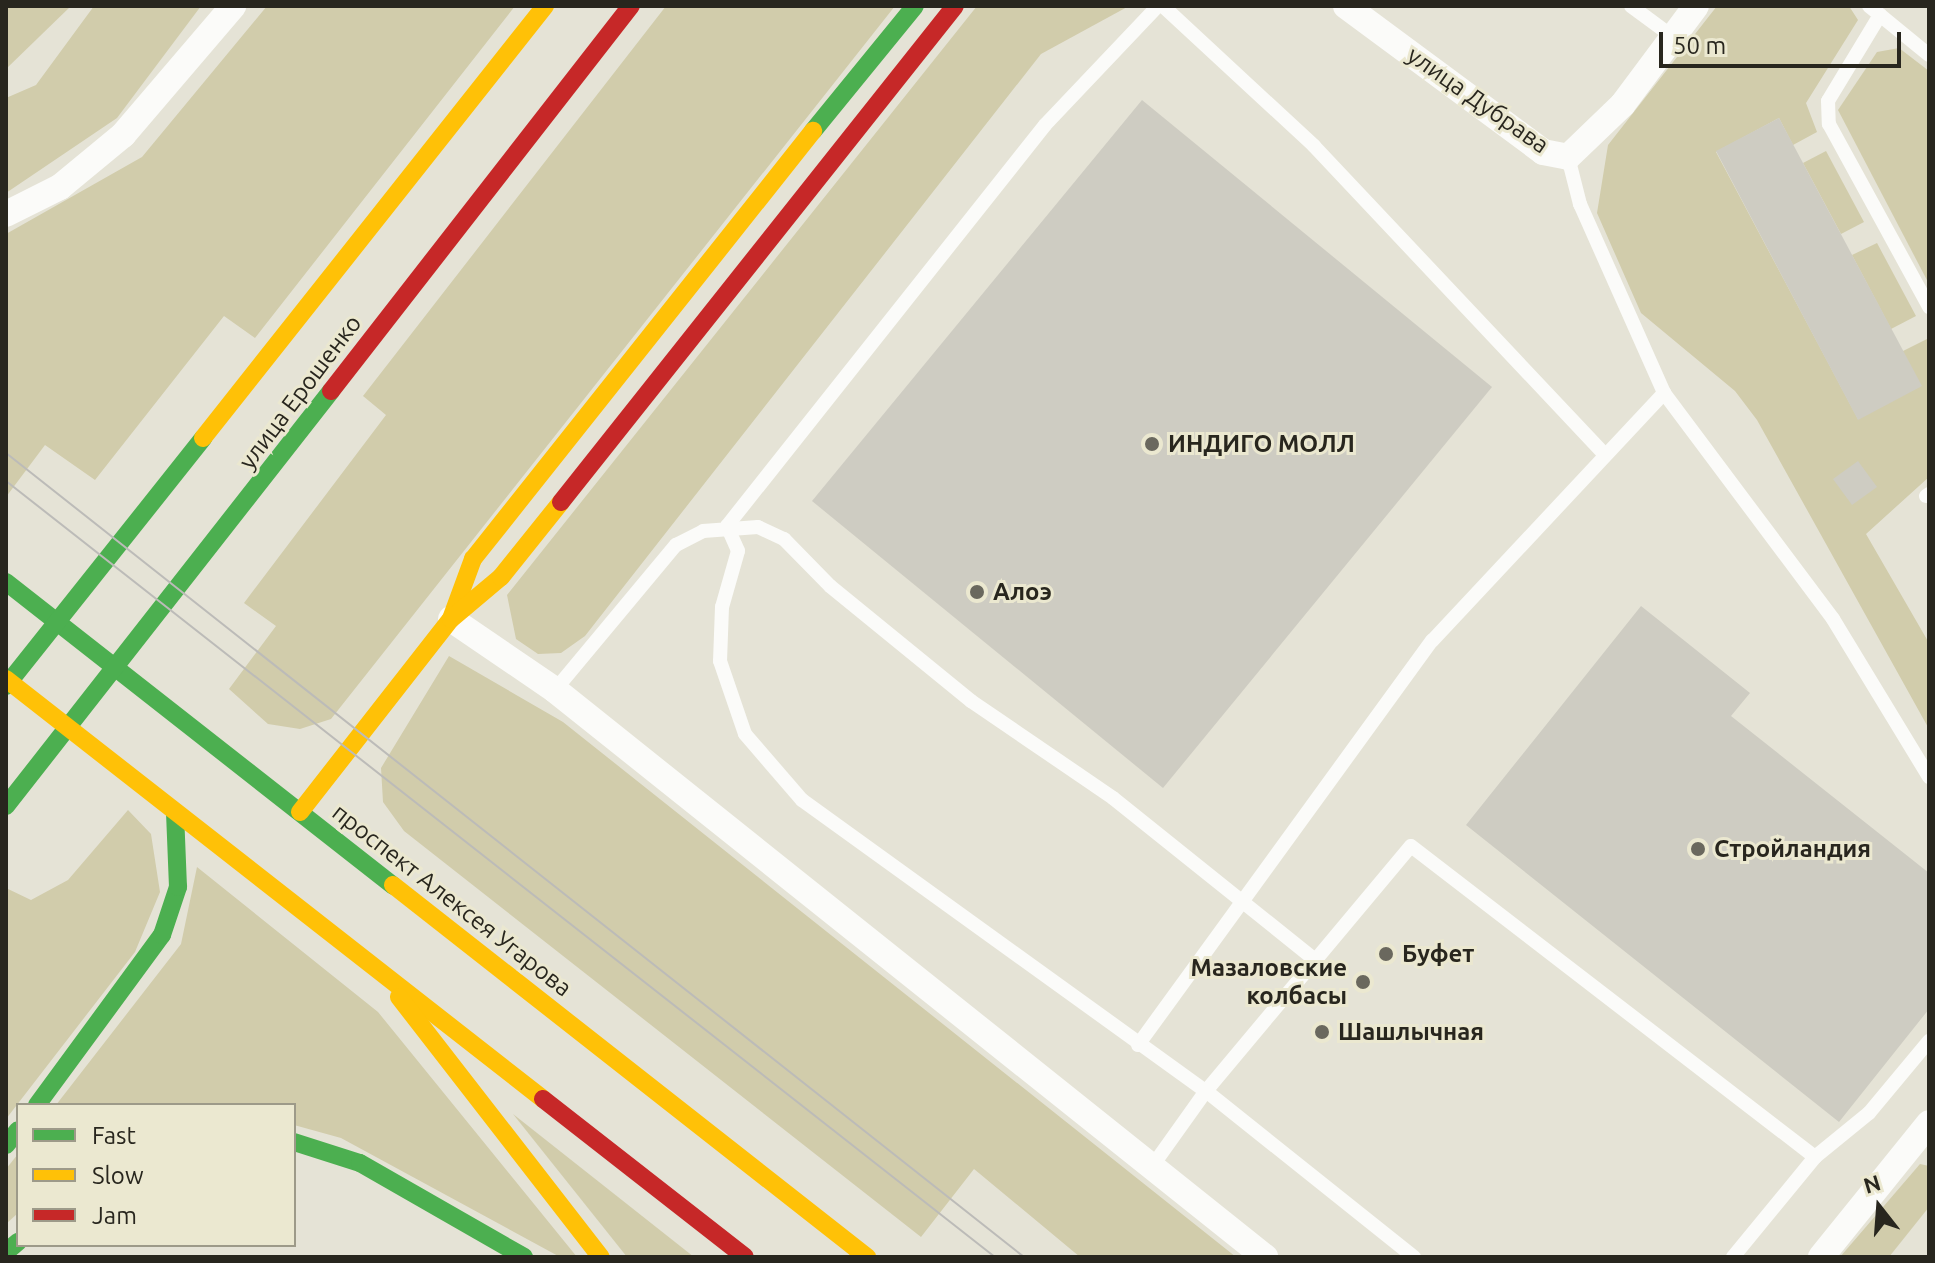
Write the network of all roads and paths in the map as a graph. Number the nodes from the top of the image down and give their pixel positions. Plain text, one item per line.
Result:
1 (545, 6) edge
2 (631, 6) edge
3 (915, 6) edge
4 (955, 6) edge
5 (1160, 6) edge
6 (1346, 6) edge
7 (1631, 6) edge
8 (1696, 6) edge
9 (229, 8) edge
10 (1875, 11) edge
11 (1673, 37) junction
12 (1929, 55) edge
13 (1568, 157) junction
14 (6, 214) edge
15 (1929, 307) edge
16 (1664, 393) junction
17 (1605, 455) junction
18 (727, 526) junction
19 (6, 582) edge
20 (451, 619) junction
21 (6, 679) edge
22 (6, 686) edge
23 (555, 690) junction
24 (1929, 777) edge
25 (6, 806) edge
26 (175, 812) junction
27 (300, 812) junction
28 (1239, 898) junction
29 (370, 960) junction
30 (1315, 960) junction
31 (1929, 1041) edge
32 (1138, 1045) junction
33 (1206, 1091) junction
34 (38, 1103) edge
35 (1925, 1135) edge
36 (296, 1143) edge
37 (1815, 1157) junction
38 (1151, 1168) junction
39 (524, 1257) edge
40 (601, 1257) edge
41 (745, 1257) edge
42 (867, 1257) edge
43 (1265, 1257) edge
44 (1414, 1257) edge
45 (1733, 1257) edge
46 (1821, 1257) edge

1 - 22 main road, улица Ерошенко
2 - 25 main road, улица Ерошенко
3 - 20 main road
4 - 20 main road
5 - 17 lane
5 - 18 lane
6 - 13 street, улица Дубрава
7 - 11 lane
8 - 11 street, улица Дубрава
9 - 14 street
10 - 12 lane
10 - 15 lane
11 - 13 street, улица Дубрава
13 - 16 lane
16 - 17 lane
16 - 24 lane
17 - 28 lane
18 - 23 lane
18 - 28 lane
18 - 32 lane
19 - 27 main road, проспект Алексея Угарова
20 - 23 street
20 - 27 main road
21 - 26 main road
23 - 38 street
26 - 29 main road
26 - 34 main road
27 - 42 main road, проспект Алексея Угарова
28 - 30 lane
28 - 32 lane
29 - 40 main road
29 - 41 main road
30 - 33 lane
30 - 37 lane
31 - 37 lane
32 - 33 lane
33 - 38 lane
33 - 44 lane
35 - 46 street
36 - 39 main road
37 - 45 lane
38 - 43 street

